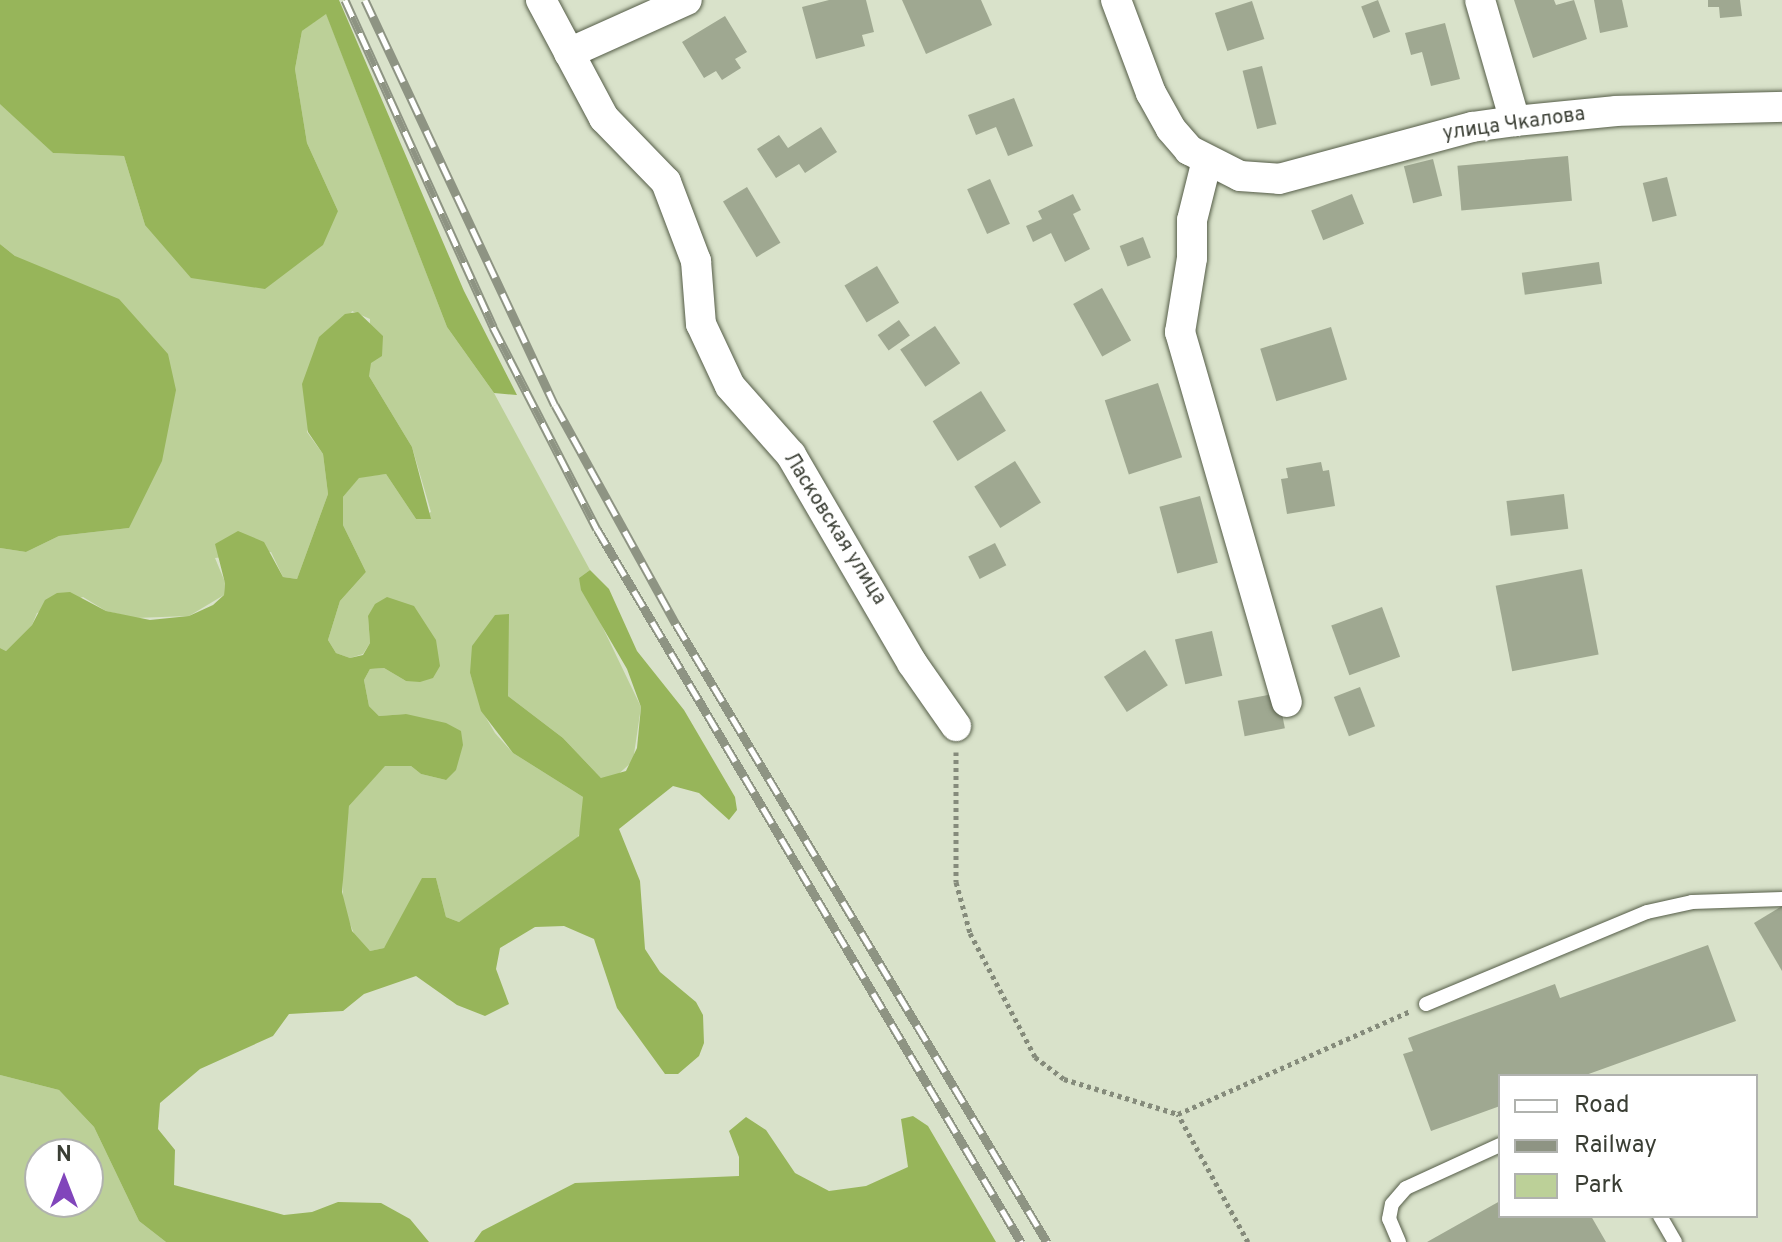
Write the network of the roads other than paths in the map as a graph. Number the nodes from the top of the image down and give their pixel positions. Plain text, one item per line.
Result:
1 (541, 0) edge
2 (687, 0) edge
3 (1116, 0) edge
4 (1480, 0) edge
5 (569, 53) junction
6 (1782, 107) edge
7 (1515, 121) junction
8 (1207, 160) junction
9 (1287, 702) dead end
10 (956, 726) road end
11 (1782, 899) edge
12 (1426, 1004) road end
13 (1498, 1146) edge
14 (1661, 1218) edge
15 (1399, 1242) edge
16 (1675, 1242) edge

1 - 5 street, Ласковская улица
2 - 5 street
3 - 8 street, улица Чкалова
4 - 7 street
5 - 10 street, Ласковская улица
6 - 7 street, улица Чкалова
7 - 8 street, улица Чкалова
8 - 9 street
11 - 12 lane
13 - 15 lane
14 - 16 lane

